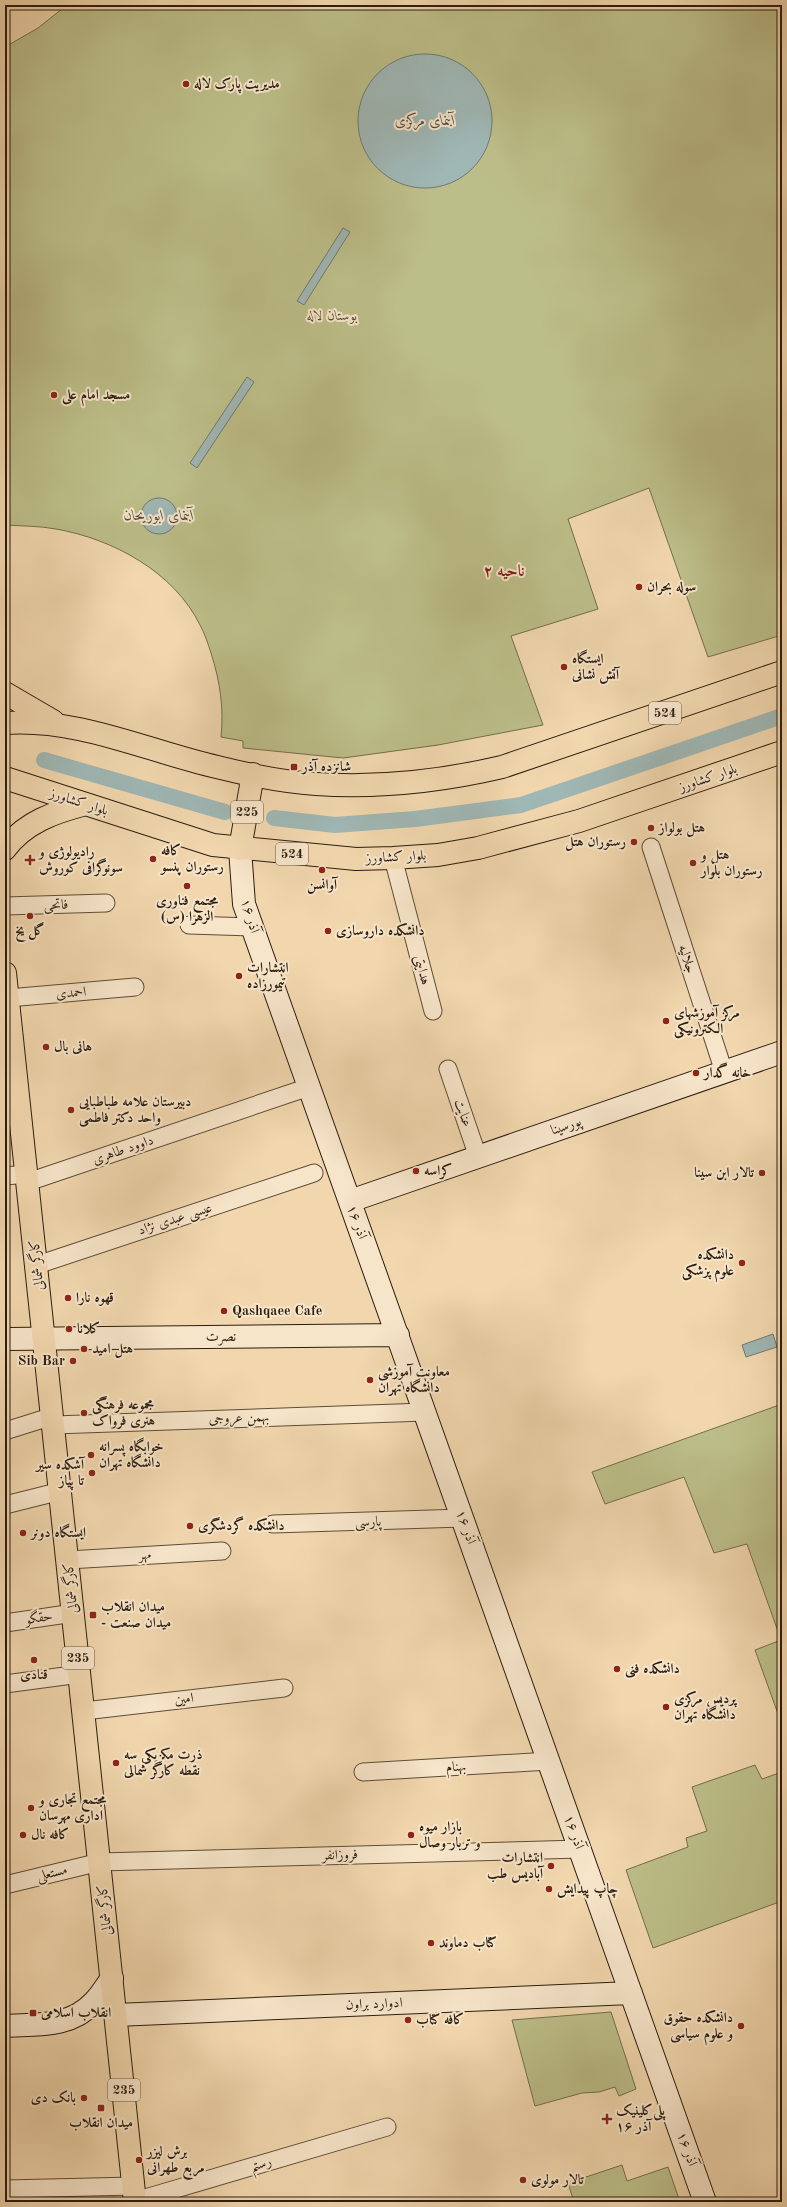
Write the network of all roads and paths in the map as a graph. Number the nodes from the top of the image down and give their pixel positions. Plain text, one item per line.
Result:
1 (782, 672) edge
2 (5, 693) edge
3 (5, 723) edge
4 (61, 725) junction
5 (782, 752) edge
6 (253, 774) junction
7 (5, 778) edge
8 (86, 804) junction
9 (651, 847) dead end
10 (5, 849) edge
11 (240, 849) junction
12 (393, 858) junction
13 (106, 903) dead end
14 (5, 906) edge
15 (190, 925) dead end
16 (252, 927) junction
17 (5, 973) edge
18 (135, 987) dead end
19 (8, 998) junction
20 (433, 1011) dead end
21 (782, 1052) edge
22 (448, 1069) dead end
23 (724, 1072) junction
24 (309, 1087) junction
25 (478, 1157) junction
26 (314, 1173) dead end
27 (5, 1176) edge
28 (27, 1178) junction
29 (350, 1201) junction
30 (37, 1265) junction
31 (398, 1336) junction
32 (13, 1338) edge
33 (45, 1338) junction
34 (425, 1412) junction
35 (54, 1421) junction
36 (5, 1431) edge
37 (61, 1491) junction
38 (5, 1505) edge
39 (463, 1518) junction
40 (273, 1524) dead end
41 (222, 1550) dead end
42 (68, 1560) junction
43 (74, 1613) junction
44 (5, 1623) edge
45 (80, 1674) junction
46 (5, 1684) edge
47 (284, 1688) dead end
48 (84, 1711) junction
49 (549, 1761) junction
50 (363, 1772) dead end
51 (580, 1849) junction
52 (100, 1862) junction
53 (5, 1885) edge
54 (112, 1978) junction
55 (632, 1994) junction
56 (116, 2015) junction
57 (5, 2026) edge
58 (387, 2127) dead end
59 (5, 2189) edge
60 (135, 2197) edge
61 (706, 2202) edge

1 - 6 main road, 524
2 - 4 main road
3 - 4 main road, 524
4 - 6 main road, 524
5 - 12 main road, بلوار کشاورز / 524
6 - 11 main road, 225
7 - 8 main road, بلوار کشاورز / 524
8 - 10 main road
8 - 11 main road, بلوار کشاورز / 524
9 - 23 street, جلالیه
11 - 12 main road, بلوار کشاورز / 524
11 - 16 street, ۱۶ آذر / 225
12 - 20 street, هدایتی
13 - 14 street, فاتحی
15 - 16 street
16 - 24 street, ۱۶ آذر / 225
17 - 19 main road, کارگر شمالی / 235
18 - 19 street, احمدی
19 - 28 main road, کارگر شمالی / 235
21 - 23 street, پورسینا
22 - 25 street, عنایت
23 - 25 street, پورسینا
24 - 28 street, داوود طاهری
24 - 29 street, ۱۶ آذر / 225
25 - 29 street, پورسینا
26 - 30 street, عیسی عبدی نژاد
27 - 28 street, داوود طاهری
28 - 30 main road, کارگر شمالی / 235
29 - 31 street, ۱۶ آذر / 225
30 - 33 main road, کارگر شمالی / 235
31 - 33 street, نصرت
31 - 34 street, ۱۶ آذر / 225
32 - 33 street, نصرت
33 - 35 main road, کارگر شمالی / 235
34 - 35 street, بهمن عروجی
34 - 39 street, ۱۶ آذر / 225
35 - 36 street, بهمن عروجی
35 - 37 main road, کارگر شمالی / 235
37 - 38 street
37 - 42 main road, کارگر شمالی / 235
39 - 40 street, پارسی
39 - 49 street, ۱۶ آذر / 225
41 - 42 street, مهر
42 - 43 main road, کارگر شمالی / 235
43 - 44 street, حقگو
43 - 45 main road, کارگر شمالی / 235
45 - 46 street
45 - 48 main road, کارگر شمالی / 235
47 - 48 street, امین
48 - 52 main road, کارگر شمالی / 235
49 - 50 street, بهنام
49 - 51 street, ۱۶ آذر / 225
51 - 52 street, فروزانفر
51 - 55 street, ۱۶ آذر / 225
52 - 53 street, مستعلی
52 - 54 main road, کارگر شمالی / 235
54 - 56 main road, کارگر شمالی / 235
54 - 57 street
55 - 56 street, ادوارد براون
55 - 61 street, ۱۶ آذر / 225
56 - 60 main road, کارگر شمالی / 235
58 - 60 street, رستم
59 - 60 street, رستم

